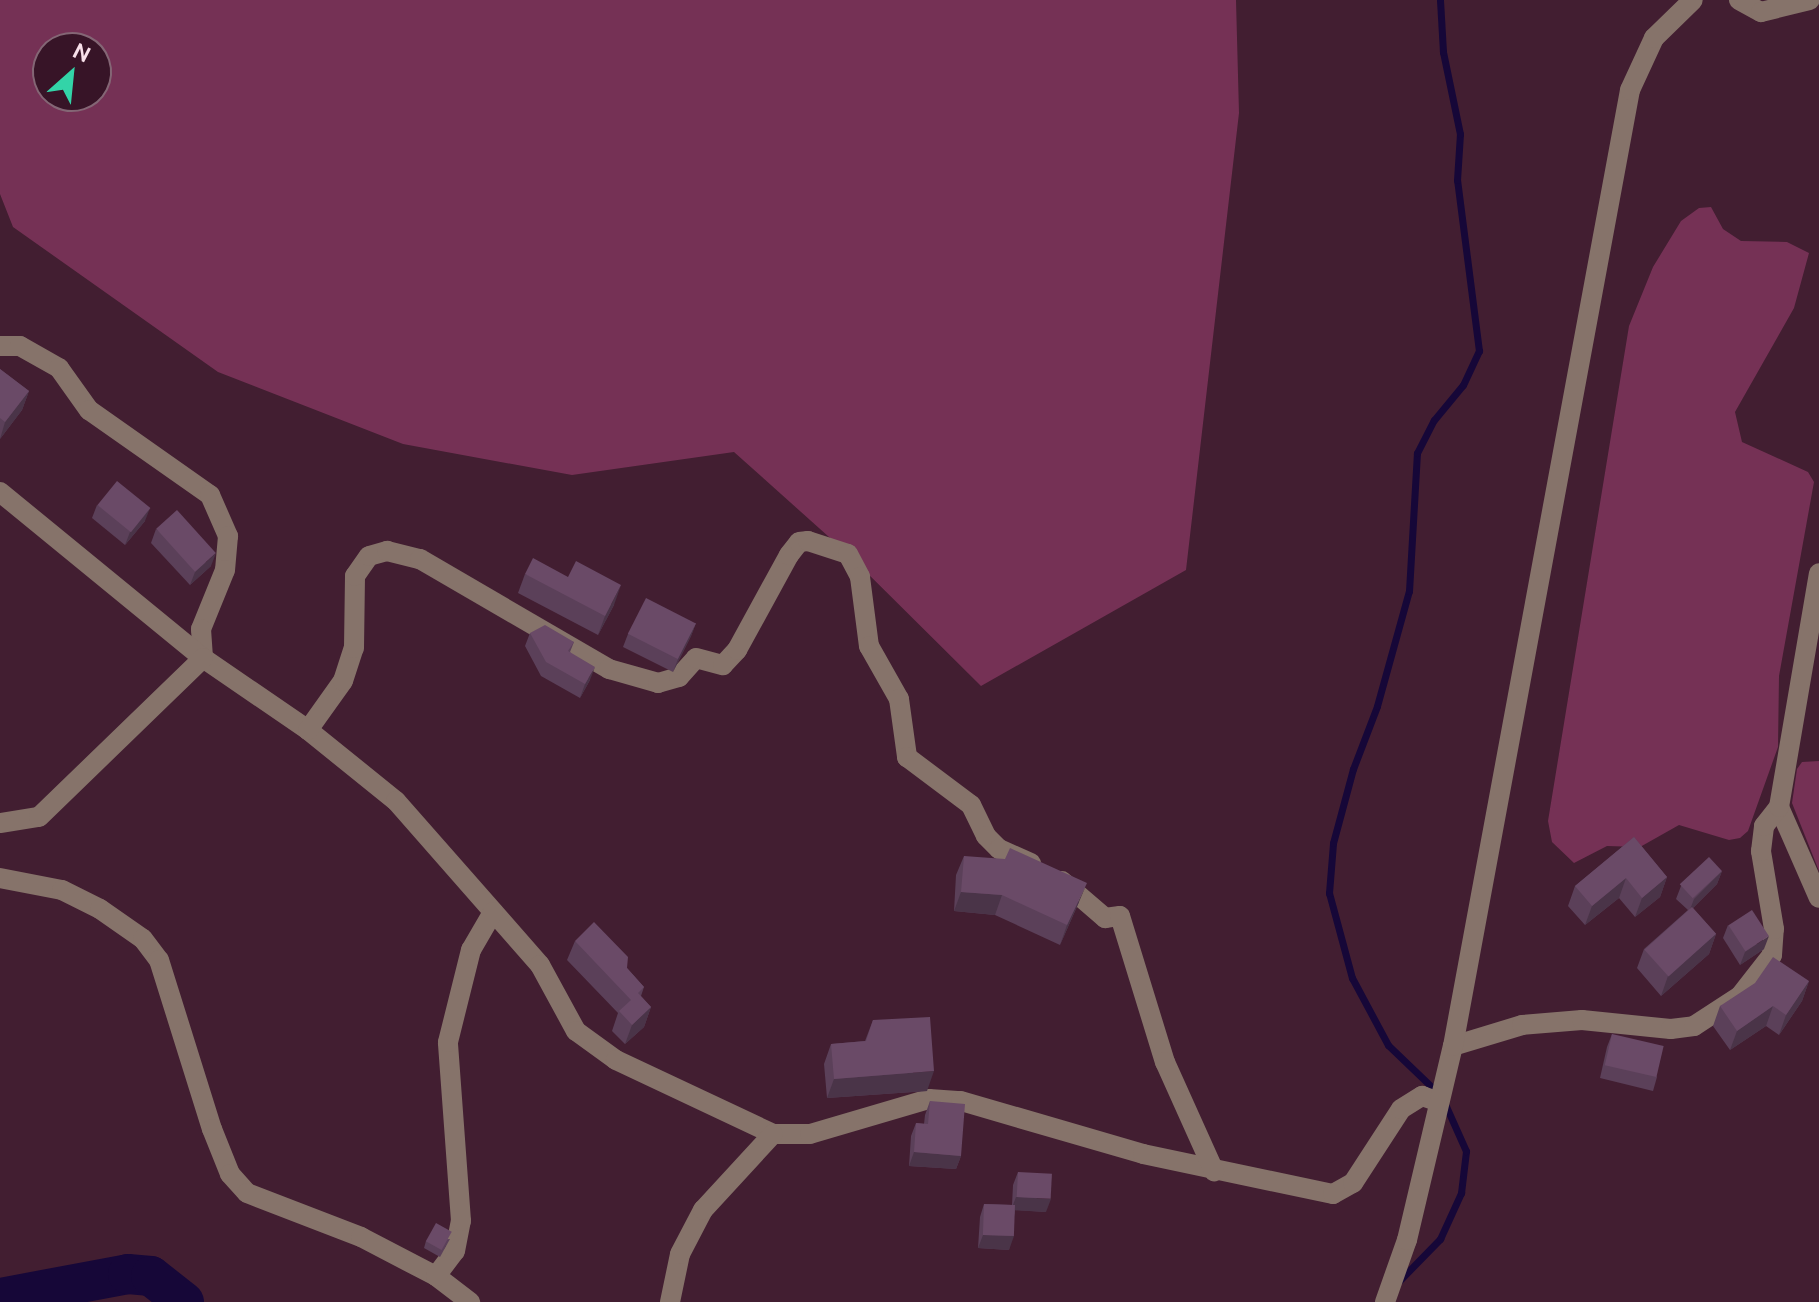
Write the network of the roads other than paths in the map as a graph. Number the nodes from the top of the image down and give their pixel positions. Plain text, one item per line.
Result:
1 (1693, 0) edge
2 (1739, 0) edge
3 (1810, 0) edge
4 (0, 346) edge
5 (0, 492) edge
6 (1819, 573) edge
7 (203, 658) junction
8 (308, 730) junction
9 (1779, 807) junction
10 (0, 823) edge
11 (0, 878) edge
12 (1819, 898) edge
13 (493, 912) junction
14 (1453, 1046) junction
15 (1439, 1102) junction
16 (773, 1134) junction
17 (1214, 1171) junction
18 (436, 1276) junction
19 (470, 1302) edge
20 (670, 1302) edge
21 (1385, 1302) edge

1 - 14 street
2 - 3 street
4 - 7 street
5 - 7 street
6 - 9 street
7 - 8 street
7 - 10 street
8 - 13 street
8 - 17 street
9 - 12 street
9 - 14 street
11 - 18 street
13 - 16 street
13 - 18 street
14 - 15 street
15 - 17 street
15 - 21 street
16 - 17 street
16 - 20 street
18 - 19 street

